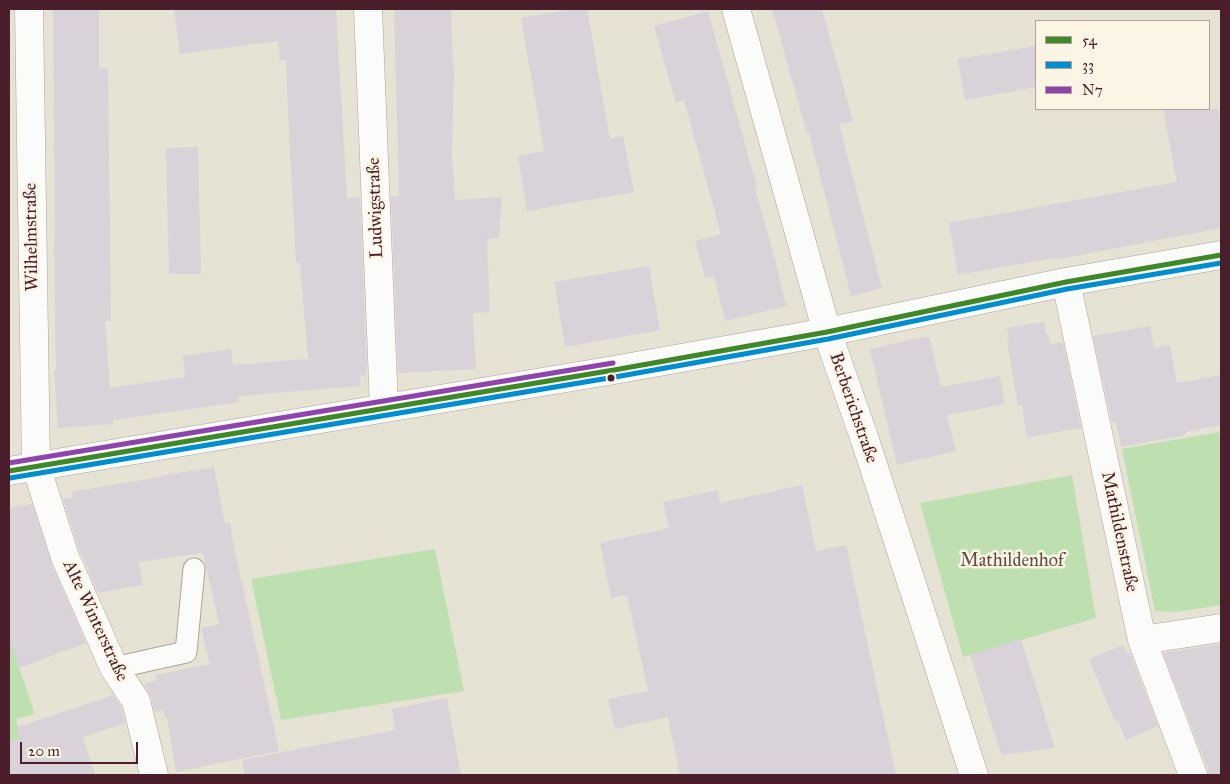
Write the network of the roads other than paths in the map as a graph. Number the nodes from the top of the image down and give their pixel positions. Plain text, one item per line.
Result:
1 (29, 9) edge
2 (368, 9) edge
3 (736, 9) edge
4 (1221, 255) edge
5 (1066, 282) junction
6 (827, 332) junction
7 (384, 408) junction
8 (36, 466) junction
9 (9, 471) edge
10 (194, 570) dead end
11 (1221, 628) edge
12 (1142, 640) junction
13 (114, 668) junction
14 (154, 775) edge
15 (974, 775) edge
16 (1193, 775) edge

1 - 8 street, Wilhelmstraße
2 - 7 street, Ludwigstraße
3 - 6 street, Berberichstraße
4 - 5 street
5 - 6 street
5 - 12 street, Mathildenstraße
6 - 7 street
6 - 15 street, Berberichstraße
7 - 8 street
8 - 9 street
8 - 13 street, Alte Winterstraße
10 - 13 lane
11 - 12 street
12 - 16 street, Mathildenstraße
13 - 14 street, Alte Winterstraße

